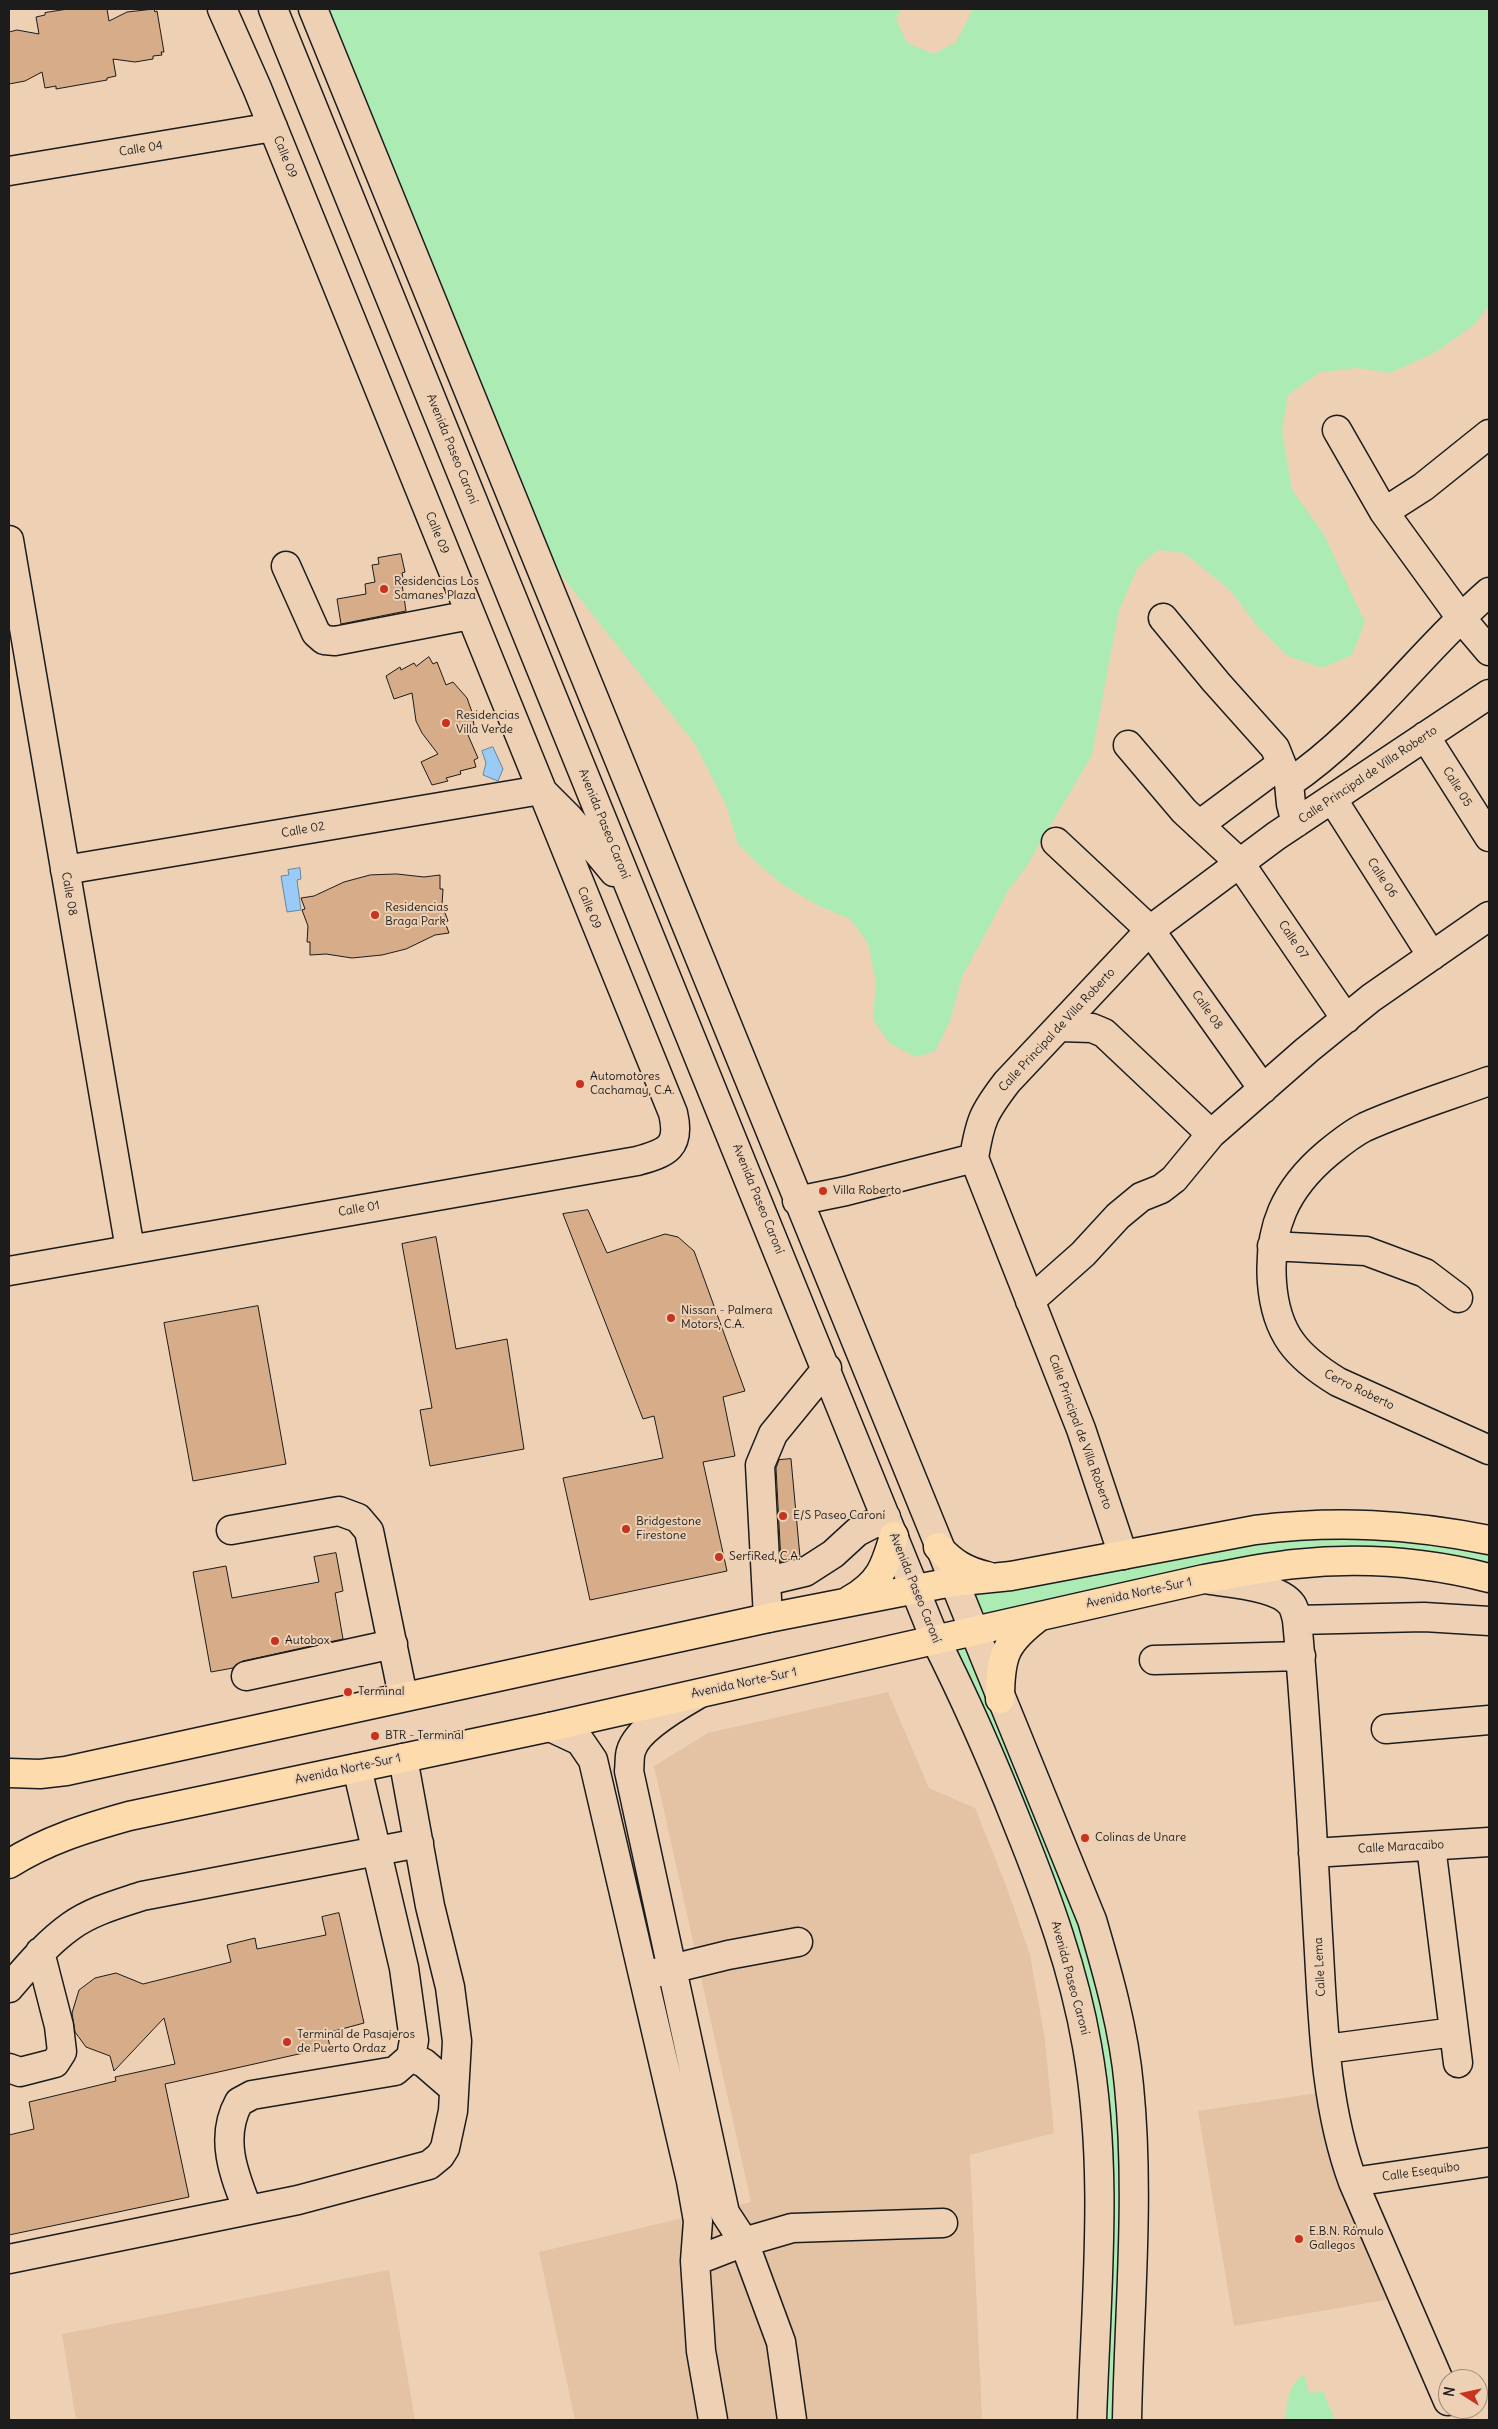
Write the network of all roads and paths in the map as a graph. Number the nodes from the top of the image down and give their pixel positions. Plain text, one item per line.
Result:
1 (222, 9) edge
2 (273, 9) edge
3 (313, 9) edge
4 (273, 128) junction
5 (9, 171) edge
6 (1337, 430) dead end
7 (1489, 434) edge
8 (1384, 512) junction
9 (9, 540) edge
10 (286, 566) dead end
11 (1489, 592) edge
12 (470, 615) junction
13 (1163, 618) dead end
14 (1461, 618) junction
15 (1489, 651) edge
16 (1489, 694) edge
17 (1425, 736) junction
18 (1128, 745) dead end
19 (1285, 774) junction
20 (541, 790) junction
21 (1332, 800) junction
22 (1296, 823) junction
23 (1199, 825) junction
24 (1489, 837) edge
25 (1056, 842) dead end
26 (1240, 862) junction
27 (65, 870) junction
28 (634, 897) junction
29 (1489, 916) edge
30 (1150, 930) junction
31 (1432, 956) junction
32 (1346, 1019) junction
33 (1059, 1027) junction
34 (1489, 1081) edge
35 (1263, 1089) junction
36 (673, 1113) joint
37 (1211, 1134) junction
38 (974, 1158) junction
39 (797, 1201) junction
40 (1272, 1246) junction
41 (130, 1249) junction
42 (9, 1271) edge
43 (1458, 1298) dead end
44 (1030, 1301) junction
45 (827, 1368) junction
46 (1489, 1450) edge
47 (890, 1527) junction
48 (231, 1530) dead end
49 (1489, 1540) edge
50 (938, 1547) junction
51 (1123, 1555) junction
52 (1011, 1576) junction
53 (1489, 1578) edge
54 (1204, 1579) junction
55 (767, 1581) junction
56 (952, 1582) junction
57 (916, 1589) junction
58 (844, 1603) junction
59 (1042, 1614) junction
60 (768, 1618) junction
61 (1298, 1620) junction
62 (1489, 1621) edge
63 (972, 1631) junction
64 (935, 1640) junction
65 (394, 1644) junction
66 (1301, 1656) junction
67 (1154, 1660) dead end
68 (246, 1676) dead end
69 (702, 1692) junction
70 (404, 1696) junction
71 (1000, 1699) junction
72 (1489, 1720) edge
73 (550, 1727) junction
74 (1386, 1729) dead end
75 (404, 1758) junction
76 (357, 1768) junction
77 (9, 1774) edge
78 (1489, 1842) edge
79 (419, 1843) junction
80 (1431, 1846) junction
81 (376, 1851) junction
82 (1314, 1853) junction
83 (9, 1864) edge
84 (798, 1942) dead end
85 (40, 1952) junction
86 (673, 1969) junction
87 (644, 1976) junction
88 (9, 1988) edge
89 (1454, 2032) junction
90 (1326, 2049) junction
91 (411, 2057) junction
92 (1458, 2063) dead end
93 (9, 2068) edge
94 (454, 2089) junction
95 (1489, 2162) edge
96 (1353, 2182) junction
97 (248, 2210) junction
98 (943, 2223) dead end
99 (744, 2242) junction
100 (9, 2259) edge
101 (695, 2261) junction
102 (1438, 2378) edge
103 (713, 2420) edge
104 (792, 2420) edge
105 (1092, 2420) edge
106 (1127, 2420) edge

1 - 4 street, Calle 09
2 - 28 street, Avenida Paseo Caroní
3 - 39 street
4 - 5 street, Calle 04
4 - 12 street, Calle 09
6 - 8 street
7 - 8 street
8 - 14 street
9 - 27 street, Calle 08
10 - 12 street
11 - 14 street
12 - 20 street, Calle 09
13 - 19 street
14 - 15 street
14 - 19 street
16 - 17 street, Calle Principal de Villa Roberto
17 - 21 street, Calle Principal de Villa Roberto
17 - 24 street, Calle 05
18 - 23 street, Calle 07
19 - 22 street
19 - 23 street
20 - 27 street, Calle 02
20 - 28 street
20 - 36 street, Calle 09
21 - 22 street, Calle Principal de Villa Roberto
21 - 31 street, Calle 06
22 - 26 street, Calle Principal de Villa Roberto
23 - 26 street, Calle 07
25 - 30 street, Calle 08
26 - 30 street, Calle Principal de Villa Roberto
26 - 32 street, Calle 07
27 - 41 street, Calle 08
28 - 45 street, Avenida Paseo Caroní
29 - 31 street
30 - 33 street, Calle Principal de Villa Roberto
30 - 35 street, Calle 08
31 - 32 street
32 - 35 street
33 - 37 street
33 - 38 street, Calle Principal de Villa Roberto
34 - 40 street, Cerro Roberto
35 - 37 street
36 - 41 street, Calle 01
37 - 44 street
38 - 39 street
38 - 44 street, Calle Principal de Villa Roberto
39 - 50 street
40 - 43 street
40 - 46 street, Cerro Roberto
41 - 42 street, Calle 01
44 - 51 street, Calle Principal de Villa Roberto
45 - 47 street, Avenida Paseo Caroní
45 - 55 street
47 - 55 street
47 - 57 street, Avenida Paseo Caroní
47 - 58 main road
48 - 65 street
49 - 51 main road
50 - 52 main road
50 - 56 street
51 - 52 main road
52 - 56 main road
53 - 54 main road, Avenida Norte-Sur 1
54 - 59 main road, Avenida Norte-Sur 1
54 - 61 street, Calle Lema
55 - 60 street
56 - 57 main road
56 - 63 street
57 - 58 main road
57 - 64 street, Avenida Paseo Caroní
58 - 60 main road
59 - 63 main road, Avenida Norte-Sur 1
59 - 71 main road
60 - 70 main road
61 - 62 street
61 - 66 street, Calle Lema
63 - 64 main road, Avenida Norte-Sur 1
63 - 71 street
64 - 69 main road, Avenida Norte-Sur 1
64 - 105 street, Avenida Paseo Caroní
65 - 68 street
65 - 70 street
66 - 67 street
66 - 82 street, Calle Lema
69 - 73 main road, Avenida Norte-Sur 1
69 - 86 street
70 - 77 main road
71 - 106 street
72 - 74 street
73 - 75 main road, Avenida Norte-Sur 1
73 - 87 street
75 - 76 main road, Avenida Norte-Sur 1
75 - 79 street
76 - 81 street
76 - 83 main road, Avenida Norte-Sur 1
78 - 80 street, Calle Maracaibo
79 - 81 street
79 - 94 street
80 - 82 street, Calle Maracaibo
80 - 89 street
81 - 85 street
81 - 91 street
82 - 90 street, Calle Lema
84 - 86 street
85 - 88 street
85 - 93 street
86 - 87 street
86 - 99 street
87 - 101 street
89 - 90 street
89 - 92 street
90 - 96 street, Calle Lema
91 - 94 street
91 - 97 street
94 - 97 street
95 - 96 street, Calle Esequibo
96 - 102 street, Calle Lema
97 - 100 street
98 - 99 street
99 - 101 street
99 - 104 street
101 - 103 street

